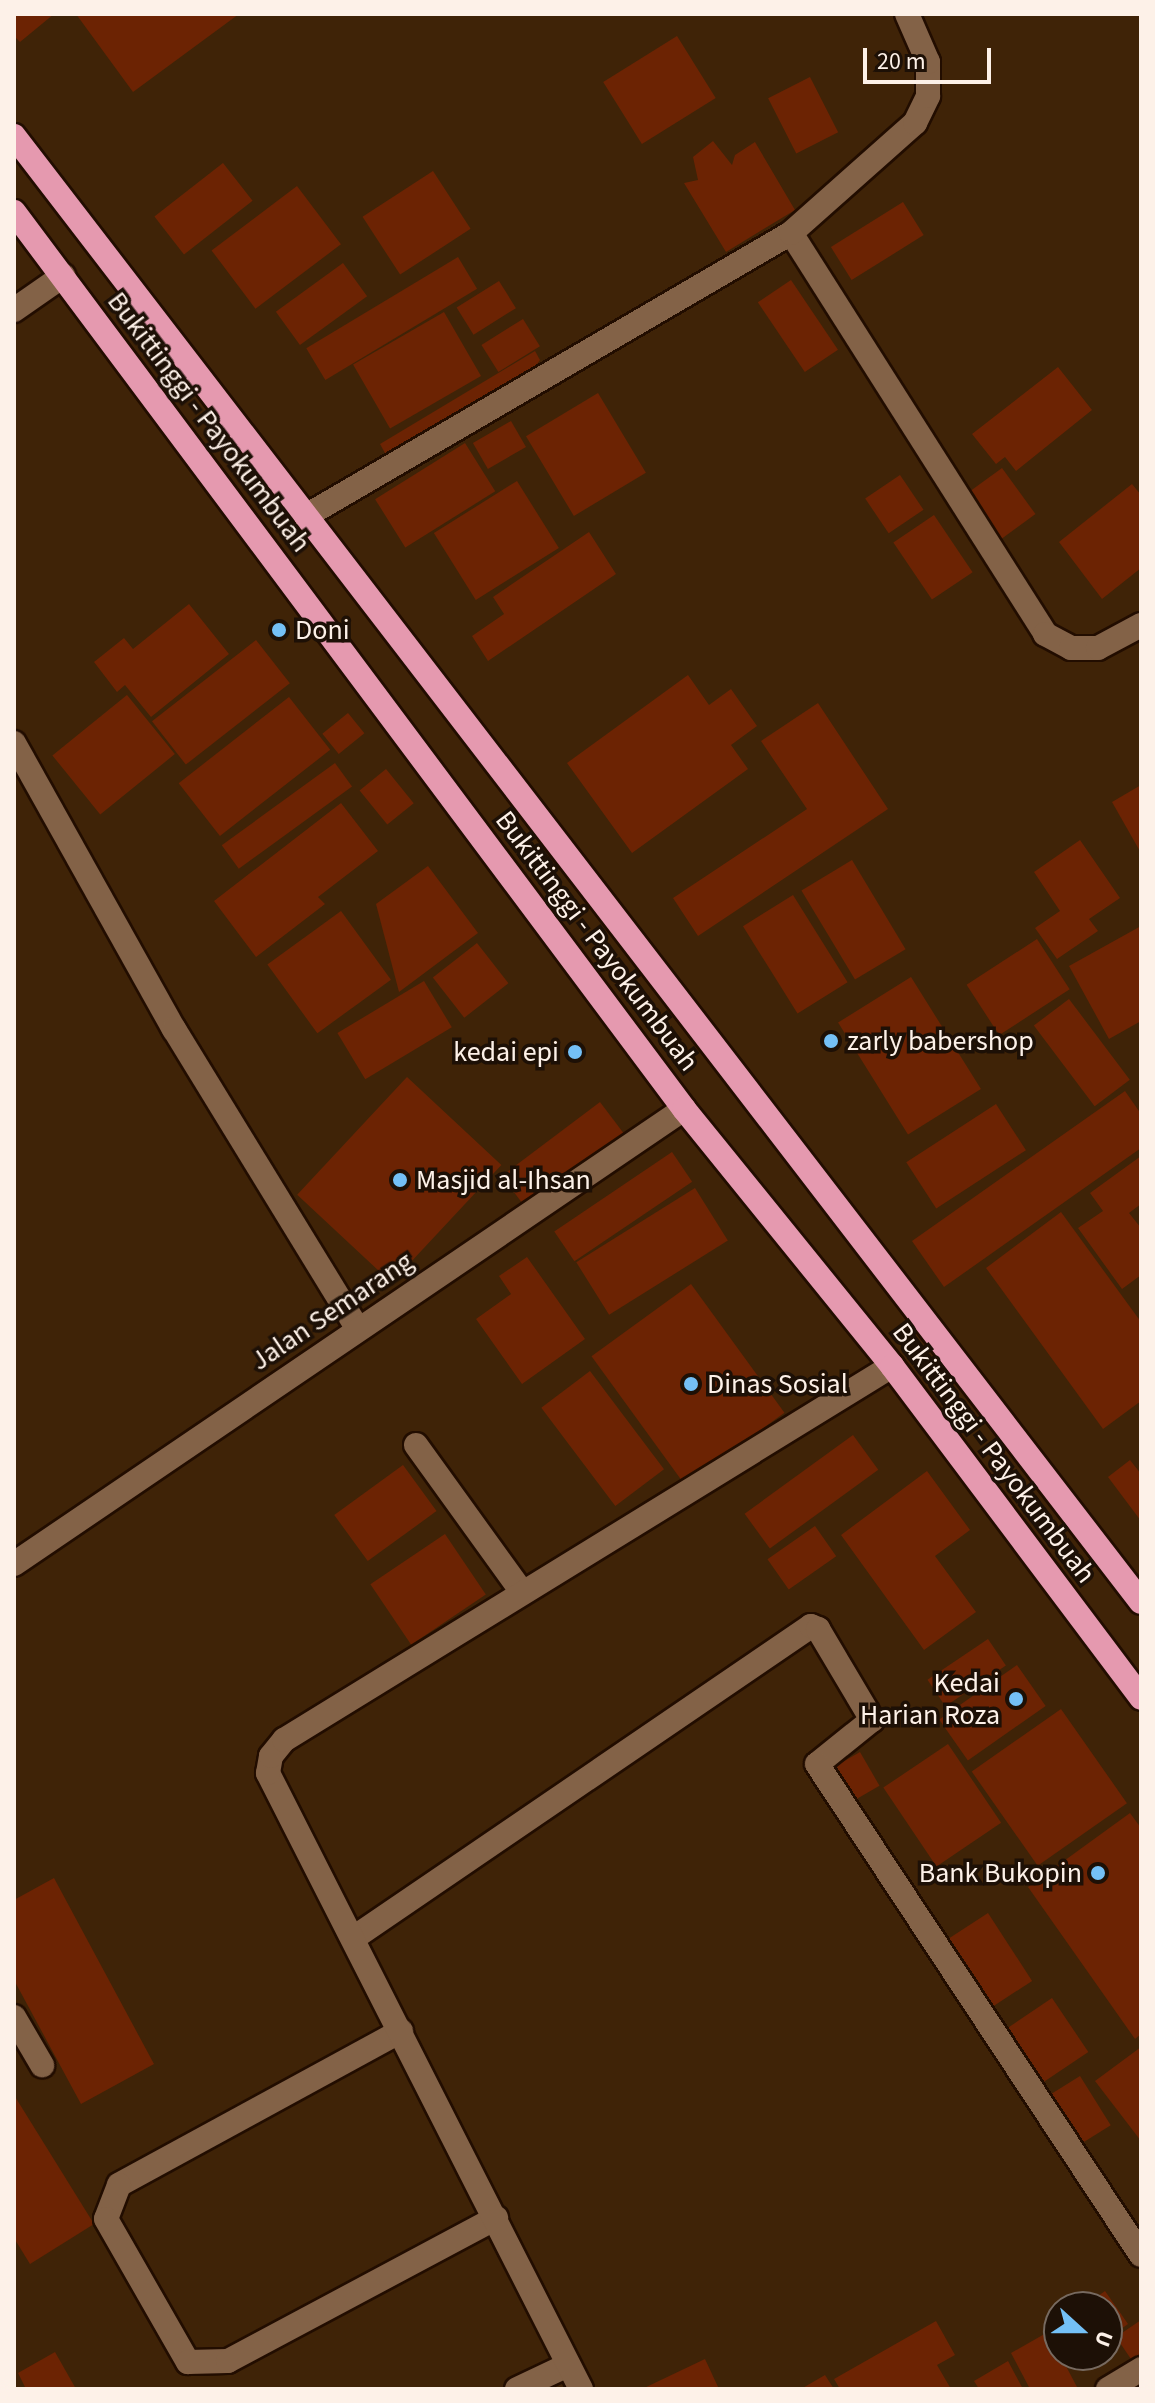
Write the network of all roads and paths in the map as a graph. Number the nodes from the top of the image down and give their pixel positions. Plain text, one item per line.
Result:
1 (907, 14) edge
2 (14, 136) edge
3 (14, 212) edge
4 (791, 233) junction
5 (63, 276) junction
6 (14, 310) edge
7 (306, 516) junction
8 (1141, 625) edge
9 (14, 743) edge
10 (684, 1109) junction
11 (358, 1329) junction
12 (892, 1366) junction
13 (416, 1445) dead end
14 (14, 1564) edge
15 (522, 1592) junction
16 (1141, 1602) edge
17 (1141, 1698) edge
18 (355, 1937) junction
19 (14, 2017) edge
20 (401, 2031) junction
21 (42, 2065) dead end
22 (496, 2218) junction
23 (1141, 2255) edge
24 (568, 2365) junction
25 (1141, 2369) edge
26 (517, 2389) edge
27 (581, 2389) edge
28 (1108, 2389) edge

1 - 4 street
2 - 7 highway, Bukittinggi - Payokumbuah
3 - 5 highway, Bukittinggi - Payokumbuah
4 - 7 street
4 - 8 street
5 - 6 street
5 - 10 highway, Bukittinggi - Payokumbuah
7 - 16 highway, Bukittinggi - Payokumbuah
9 - 11 street
10 - 11 street, Jalan Semarang
10 - 12 highway, Bukittinggi - Payokumbuah
11 - 14 street, Jalan Semarang
12 - 15 street
12 - 17 highway, Bukittinggi - Payokumbuah
13 - 15 street
15 - 18 street
18 - 20 street
18 - 23 street
19 - 21 street
20 - 22 street
20 - 22 street
22 - 24 street
24 - 26 street
24 - 27 street
25 - 28 street

